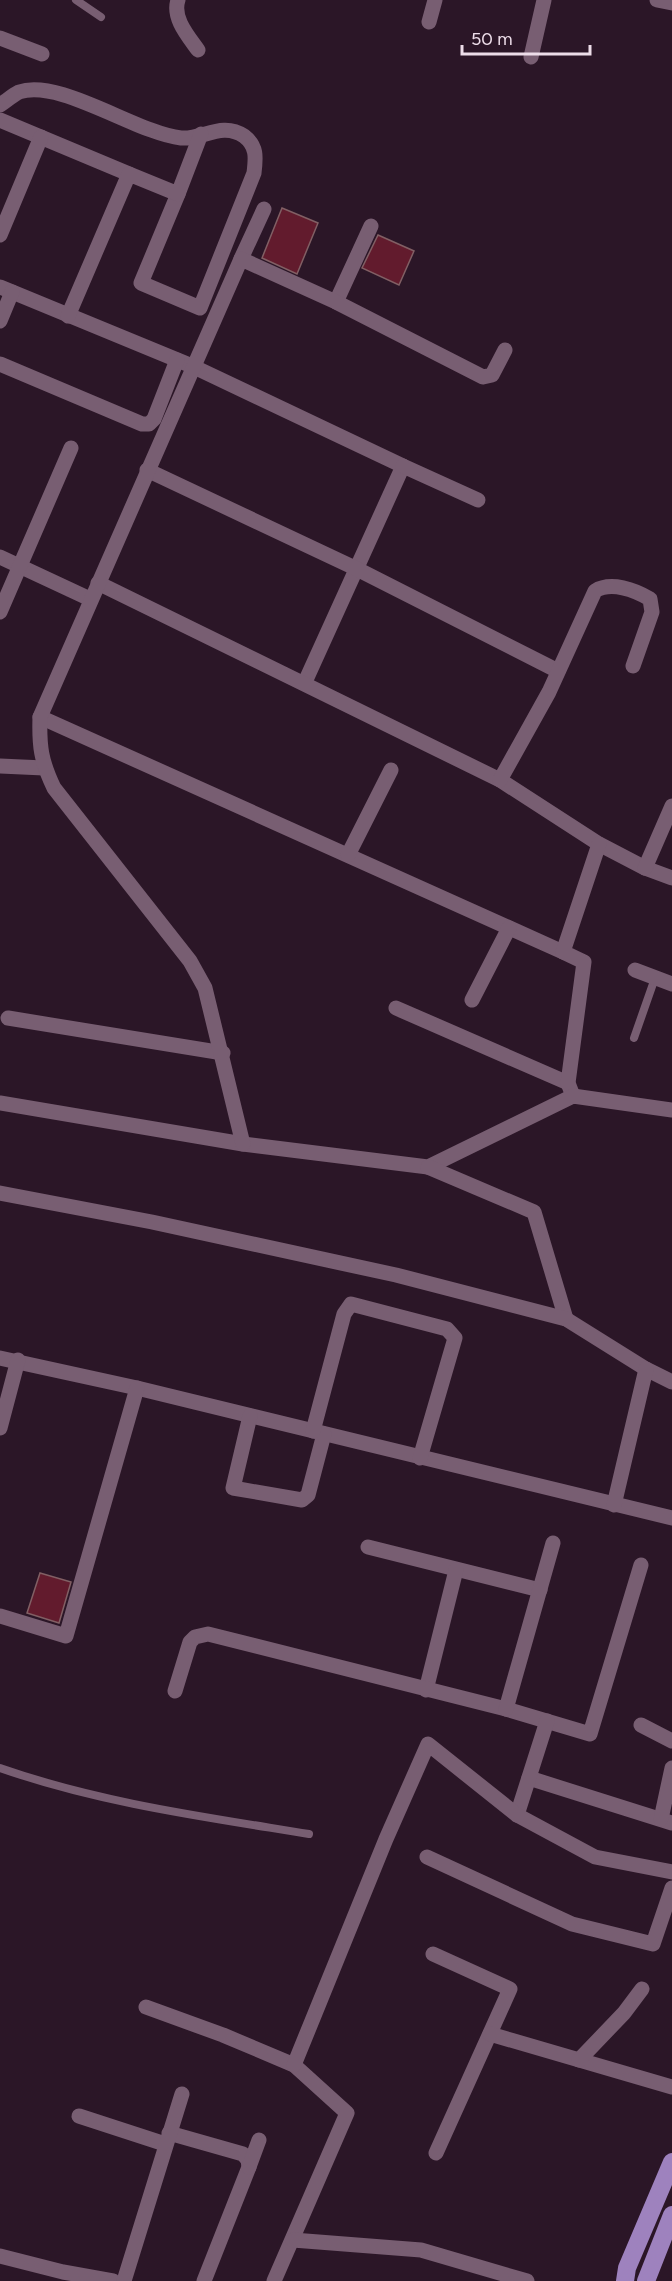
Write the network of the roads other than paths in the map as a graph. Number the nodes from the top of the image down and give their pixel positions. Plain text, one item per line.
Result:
1 (76, 0) edge
2 (178, 0) edge
3 (435, 0) edge
4 (544, 0) edge
5 (657, 0) edge
6 (672, 3) edge
7 (101, 17) dead end
8 (429, 22) dead end
9 (0, 38) edge
10 (198, 50) dead end
11 (42, 54) dead end
12 (531, 57) dead end
13 (0, 105) edge
14 (0, 120) edge
15 (201, 134) junction
16 (41, 137) junction
17 (129, 174) junction
18 (178, 194) junction
19 (264, 209) dead end
20 (371, 226) dead end
21 (0, 235) edge
22 (241, 259) junction
23 (6, 290) edge
24 (336, 302) junction
25 (68, 316) junction
26 (0, 321) edge
27 (505, 350) dead end
28 (177, 360) junction
29 (0, 363) edge
30 (192, 366) junction
31 (71, 448) dead end
32 (403, 466) junction
33 (147, 470) junction
34 (478, 500) dead end
35 (0, 557) edge
36 (20, 567) junction
37 (357, 569) junction
38 (98, 583) junction
39 (90, 599) junction
40 (0, 612) edge
41 (633, 666) dead end
42 (558, 671) junction
43 (305, 682) junction
44 (39, 717) junction
45 (0, 766) edge
46 (44, 768) junction
47 (391, 771) dead end
48 (500, 780) junction
49 (672, 806) edge
50 (599, 844) junction
51 (348, 855) junction
52 (645, 868) junction
53 (672, 878) edge
54 (509, 928) junction
55 (563, 952) junction
56 (635, 970) dead end
57 (655, 978) junction
58 (672, 984) edge
59 (472, 1000) dead end
60 (396, 1008) dead end
61 (8, 1018) dead end
62 (634, 1038) dead end
63 (222, 1053) junction
64 (570, 1090) junction
65 (0, 1103) edge
66 (672, 1110) edge
67 (243, 1144) junction
68 (428, 1167) junction
69 (0, 1193) edge
70 (566, 1319) junction
71 (0, 1358) edge
72 (18, 1360) junction
73 (646, 1369) junction
74 (672, 1382) edge
75 (136, 1388) junction
76 (250, 1416) junction
77 (0, 1428) edge
78 (319, 1433) junction
79 (420, 1458) junction
80 (614, 1505) junction
81 (672, 1518) edge
82 (553, 1543) dead end
83 (368, 1547) dead end
84 (641, 1565) dead end
85 (456, 1570) junction
86 (540, 1590) junction
87 (0, 1616) edge
88 (426, 1689) junction
89 (175, 1691) dead end
90 (506, 1709) junction
91 (547, 1720) junction
92 (640, 1725) dead end
93 (672, 1741) edge
94 (0, 1768) edge
95 (672, 1768) edge
96 (529, 1778) junction
97 (518, 1815) junction
98 (666, 1821) edge
99 (309, 1834) dead end
100 (427, 1857) dead end
101 (672, 1872) edge
102 (672, 1888) edge
103 (433, 1954) dead end
104 (642, 1989) dead end
105 (146, 2007) dead end
106 (490, 2034) junction
107 (579, 2060) junction
108 (294, 2066) junction
109 (672, 2087) edge
110 (182, 2094) dead end
111 (80, 2116) dead end
112 (167, 2138) junction
113 (259, 2140) dead end
114 (436, 2153) dead end
115 (672, 2162) edge
116 (249, 2167) junction
117 (672, 2215) edge
118 (293, 2240) junction
119 (0, 2256) edge
120 (62, 2277) edge
121 (113, 2281) edge
122 (124, 2281) edge
123 (204, 2281) edge
124 (274, 2281) edge
125 (527, 2281) edge
126 (625, 2281) edge
127 (646, 2281) edge

1 - 7 lane
2 - 10 street
3 - 8 street
4 - 12 street
5 - 6 street
9 - 11 street
13 - 15 street
14 - 16 street
15 - 18 street
15 - 18 street
16 - 17 street
16 - 21 street
17 - 18 street
17 - 25 street
19 - 22 street
20 - 24 street
22 - 24 street
22 - 30 street
23 - 25 street
23 - 26 street
24 - 27 street
25 - 28 street
28 - 29 street
28 - 30 street
30 - 32 street
30 - 33 street
31 - 36 street
32 - 34 street
32 - 37 street
33 - 37 street
33 - 38 street
35 - 36 street
36 - 39 street
36 - 40 street
37 - 42 street
37 - 43 street
38 - 39 street
38 - 43 street
39 - 44 street
41 - 42 street
42 - 48 street
43 - 48 street
44 - 46 street
44 - 51 street
45 - 46 street
46 - 63 street
47 - 51 street
48 - 50 street
49 - 52 street
50 - 52 street
50 - 55 street
51 - 54 street
52 - 53 street
54 - 55 street
54 - 59 street
55 - 64 street
56 - 57 street
57 - 58 street
57 - 62 lane
60 - 64 street
61 - 63 street
63 - 67 street
64 - 66 street
64 - 68 street
65 - 67 street
67 - 68 street
68 - 70 street
69 - 70 street
70 - 73 street
71 - 72 street
72 - 75 street
72 - 77 street
73 - 74 street
73 - 80 street
75 - 76 street
75 - 87 street
76 - 78 street
76 - 78 street
78 - 79 street
78 - 79 street
79 - 80 street
80 - 81 street
82 - 86 street
83 - 85 street
84 - 91 street
85 - 86 street
85 - 88 street
86 - 90 street
88 - 89 street
88 - 90 street
90 - 91 street
91 - 96 street
92 - 93 street
94 - 99 lane
95 - 98 street
96 - 97 street
96 - 98 street
97 - 101 street
97 - 108 street
100 - 102 street
103 - 106 street
104 - 107 street
105 - 108 street
106 - 107 street
106 - 114 street
107 - 109 street
108 - 118 street
110 - 112 street
111 - 112 street
112 - 116 street
112 - 122 street
113 - 116 street
115 - 126 main road
116 - 123 street
117 - 127 main road
118 - 124 street
118 - 125 street
119 - 120 street
120 - 121 street

